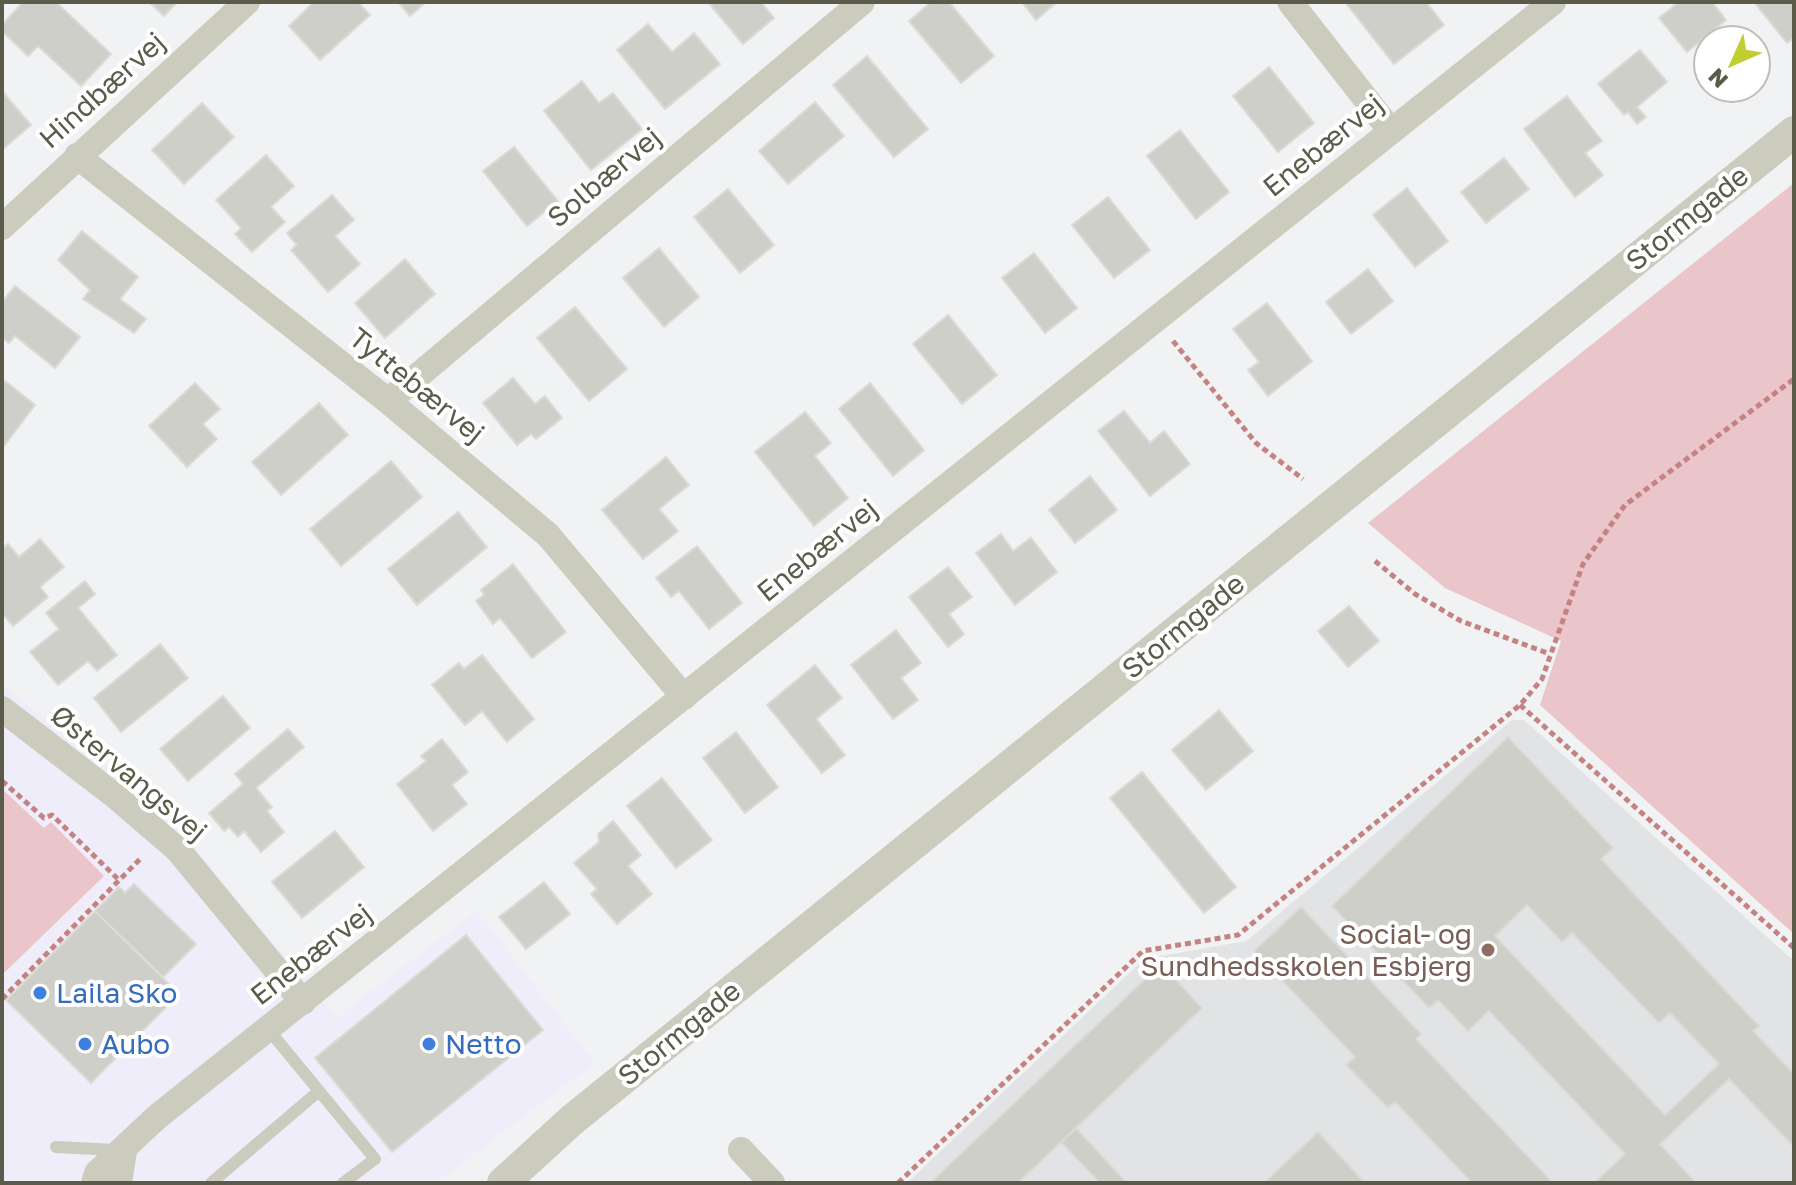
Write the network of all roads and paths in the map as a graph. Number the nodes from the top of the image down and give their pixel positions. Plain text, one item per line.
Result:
1 (247, 2) edge
2 (862, 2) edge
3 (1290, 2) edge
4 (1553, 2) edge
5 (1391, 131) junction
6 (1794, 132) edge
7 (77, 156) junction
8 (2, 227) edge
9 (1156, 319) junction
10 (1794, 379) edge
11 (388, 401) junction
12 (1303, 479) dead end
13 (1375, 561) dead end
14 (1550, 654) junction
15 (684, 697) junction
16 (1520, 705) junction
17 (2, 709) edge
18 (2, 781) edge
19 (162, 837) junction
20 (119, 880) junction
21 (1794, 948) edge
22 (2, 999) edge
23 (303, 1002) junction
24 (268, 1029) junction
25 (319, 1091) junction
26 (572, 1120) junction
27 (56, 1147) dead end
28 (741, 1150) dead end
29 (124, 1151) junction
30 (94, 1183) edge
31 (119, 1183) edge
32 (211, 1183) edge
33 (343, 1183) edge
34 (480, 1183) edge
35 (503, 1183) edge
36 (772, 1183) edge
37 (898, 1183) edge

1 - 7 street, Hindbærvej
2 - 11 street, Solbærvej
3 - 5 street
4 - 5 street, Enebærvej
5 - 9 street, Enebærvej
6 - 26 street, Stormgade
7 - 8 street, Hindbærvej
7 - 11 street, Tyttebærvej
9 - 12 path
9 - 15 street, Enebærvej
10 - 14 path
11 - 15 street, Tyttebærvej
13 - 14 path
14 - 16 path
15 - 23 street, Enebærvej
16 - 21 path
16 - 37 path
17 - 19 street, Østervangsvej
18 - 20 path
19 - 20 path
19 - 23 street, Østervangsvej
20 - 22 path
23 - 24 street, Enebærvej
24 - 25 lane
24 - 29 street, Enebærvej
25 - 32 lane
25 - 33 lane
26 - 34 street, Stormgade
26 - 35 street, Stormgade
27 - 29 lane
28 - 36 street
29 - 30 street, Enebærvej
29 - 31 street

